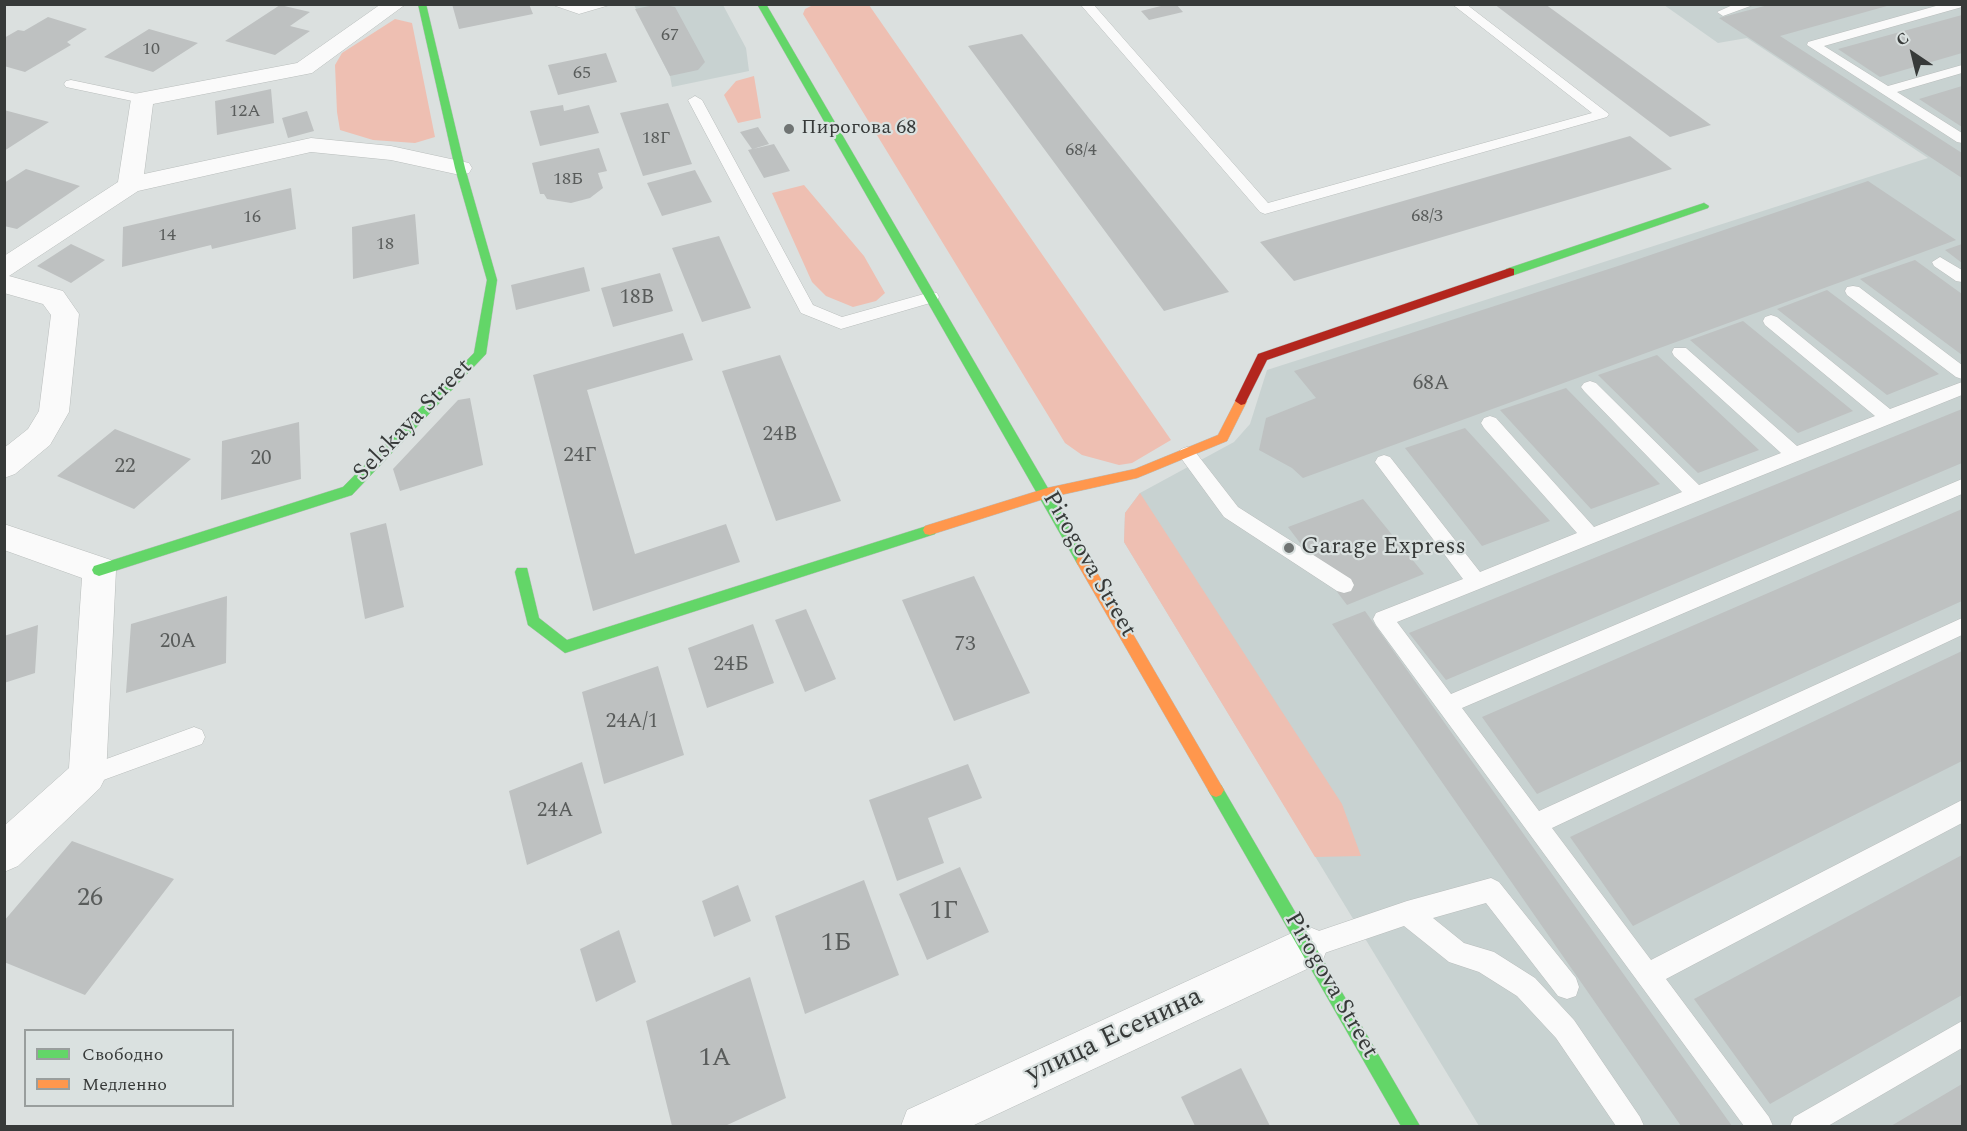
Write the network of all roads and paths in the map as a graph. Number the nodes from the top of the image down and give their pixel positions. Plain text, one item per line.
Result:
1 (396, 4) edge
2 (422, 4) edge
3 (556, 4) edge
4 (607, 4) edge
5 (1086, 4) edge
6 (1458, 4) edge
7 (1750, 4) edge
8 (1959, 4) edge
9 (765, 5) edge
10 (1723, 12) dead end
11 (1962, 69) edge
12 (71, 84) dead end
13 (1887, 91) junction
14 (142, 99) junction
15 (695, 99) dead end
16 (1962, 139) edge
17 (460, 168) junction
18 (130, 185) junction
19 (1704, 206) dead end
20 (1940, 262) dead end
21 (4, 268) edge
22 (1962, 278) edge
23 (4, 284) edge
24 (1853, 291) dead end
25 (931, 297) junction
26 (1772, 321) dead end
27 (1680, 352) dead end
28 (1962, 373) edge
29 (1590, 387) dead end
30 (1962, 388) edge
31 (1889, 418) junction
32 (1490, 423) dead end
33 (1187, 454) junction
34 (1795, 455) junction
35 (1384, 462) dead end
36 (4, 466) edge
37 (1962, 486) edge
38 (1047, 494) junction
39 (1696, 494) junction
40 (1591, 536) junction
41 (4, 537) edge
42 (99, 570) junction
43 (522, 572) dead end
44 (1477, 582) junction
45 (1344, 585) dead end
46 (1962, 626) edge
47 (1447, 705) junction
48 (194, 737) dead end
49 (87, 776) junction
50 (1962, 811) edge
51 (1536, 824) junction
52 (4, 853) edge
53 (1407, 913) junction
54 (1307, 947) junction
55 (1648, 975) junction
56 (1567, 987) dead end
57 (1962, 1034) edge
58 (923, 1126) edge
59 (1411, 1126) edge
60 (1631, 1126) edge
61 (1760, 1126) edge
62 (1803, 1126) edge

1 - 14 street
2 - 17 street, Selskaya Street
3 - 4 lane
5 - 6 lane
7 - 10 lane
8 - 13 lane
9 - 25 street, Pirogova Street
11 - 13 lane
12 - 14 lane
13 - 16 lane
14 - 18 street
15 - 25 lane
17 - 18 street
17 - 42 street, Selskaya Street
18 - 21 street
19 - 33 street
20 - 22 lane
23 - 36 street
24 - 28 lane
25 - 38 street, Pirogova Street
26 - 31 lane
27 - 34 lane
29 - 39 lane
30 - 31 lane
31 - 34 lane
32 - 40 lane
33 - 38 street
33 - 45 lane
34 - 39 lane
35 - 44 lane
37 - 47 lane
38 - 43 street
38 - 54 street, Pirogova Street
39 - 40 lane
40 - 44 lane
41 - 42 street
42 - 49 street
44 - 47 lane
46 - 51 lane
47 - 51 lane
48 - 49 lane
49 - 52 street
50 - 55 lane
51 - 55 lane
53 - 54 lane
53 - 56 lane
53 - 60 lane
54 - 58 street, улица Есенина
54 - 59 street, Pirogova Street
55 - 61 lane
57 - 62 lane

